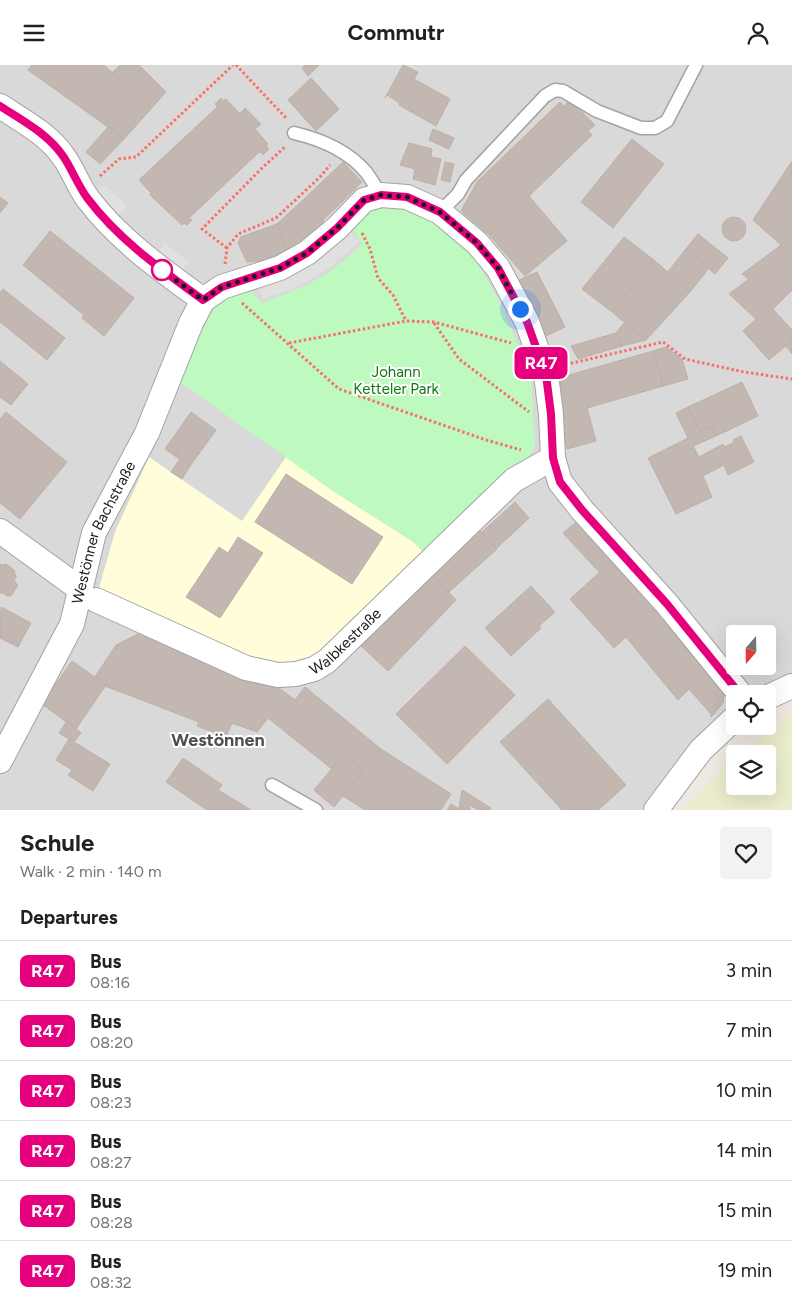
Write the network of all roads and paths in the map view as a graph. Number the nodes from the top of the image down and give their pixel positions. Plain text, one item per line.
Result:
1 (234, 65) edge
2 (696, 65) edge
3 (0, 106) edge
4 (294, 133) junction
5 (342, 151) junction
6 (104, 173) dead end
7 (381, 195) junction
8 (440, 212) junction
9 (351, 213) junction
10 (227, 247) junction
11 (225, 263) dead end
12 (222, 287) junction
13 (203, 300) junction
14 (406, 321) junction
15 (434, 322) junction
16 (289, 343) junction
17 (536, 350) junction
18 (792, 379) edge
19 (552, 429) junction
20 (553, 458) junction
21 (0, 531) edge
22 (88, 594) junction
23 (733, 685) edge
24 (792, 686) edge
25 (776, 693) edge
26 (726, 726) edge
27 (0, 761) edge
28 (272, 785) dead end
29 (316, 810) edge
30 (656, 810) edge

1 - 4 path
1 - 6 path
2 - 8 lane
3 - 13 street
4 - 5 lane
4 - 10 path
5 - 7 lane
5 - 10 path
7 - 8 street
7 - 9 street
8 - 17 street
9 - 12 street
9 - 14 path
10 - 11 path
12 - 13 street
12 - 16 path
13 - 22 street, Westönner Bachstraße
14 - 15 path
14 - 16 path
15 - 17 path
15 - 19 path
16 - 20 path
17 - 18 path
17 - 19 street
19 - 20 street
20 - 22 street, Walbkestraße
20 - 23 street
21 - 22 street, Walbkestraße
22 - 27 street, Westönner Bachstraße
24 - 25 street
26 - 30 street
28 - 29 lane

